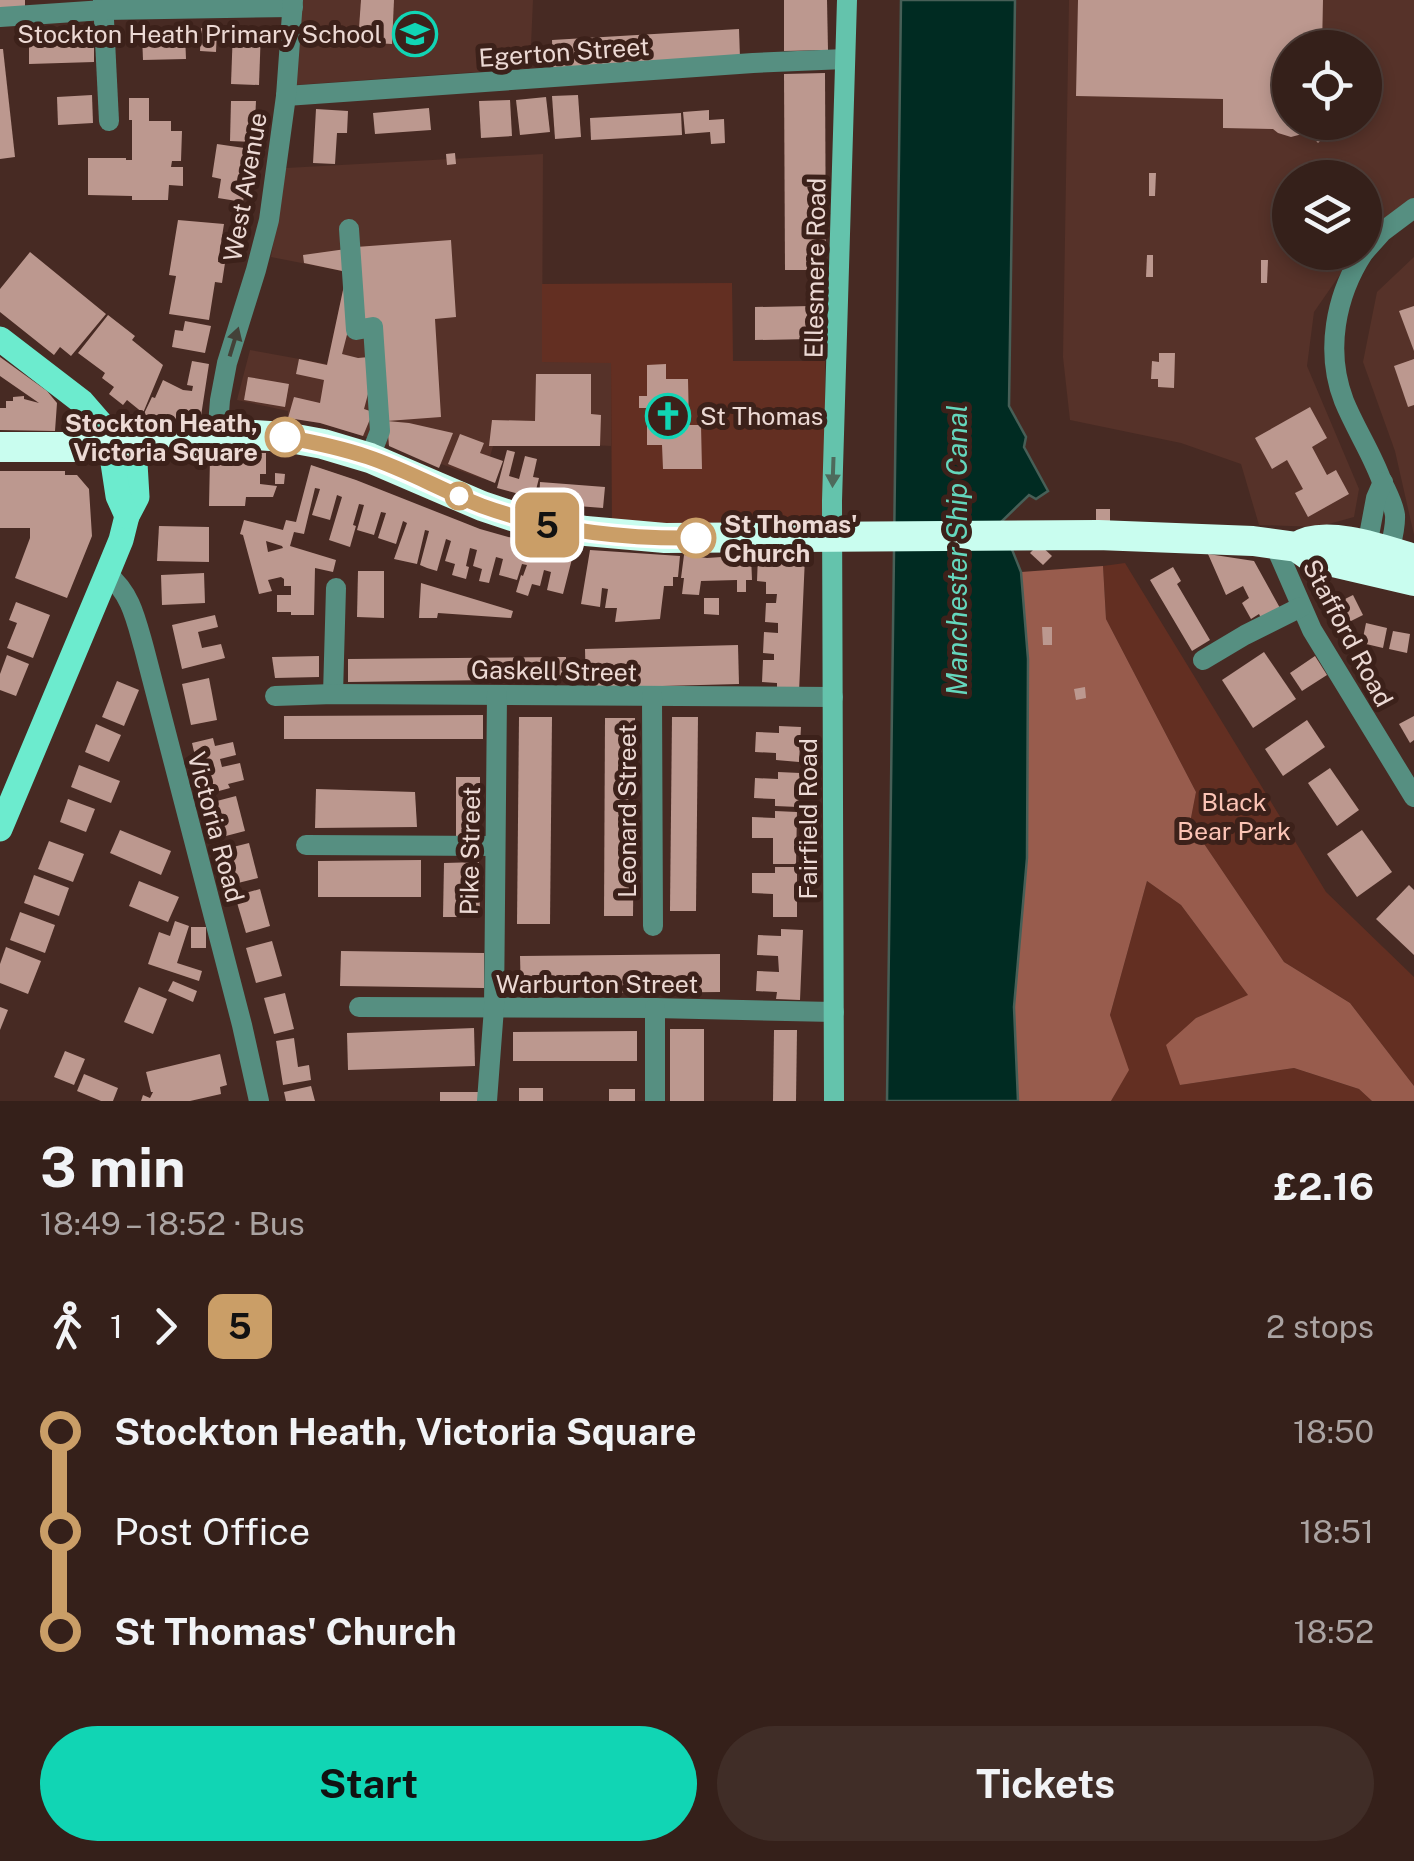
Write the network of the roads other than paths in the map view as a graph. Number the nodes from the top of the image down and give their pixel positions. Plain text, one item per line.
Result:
1 (848, 0) edge
2 (293, 4) edge
3 (103, 5) edge
4 (0, 17) edge
5 (845, 60) junction
6 (286, 96) junction
7 (109, 121) dead end
8 (1414, 208) edge
9 (348, 229) dead end
10 (1382, 232) edge
11 (1353, 270) edge
12 (0, 339) edge
13 (217, 438) junction
14 (374, 444) dead end
15 (0, 446) edge
16 (121, 447) junction
17 (832, 536) junction
18 (1285, 545) junction
19 (1383, 560) edge
20 (107, 574) junction
21 (1414, 580) edge
22 (336, 588) dead end
23 (1301, 607) junction
24 (1202, 660) dead end
25 (333, 694) junction
26 (497, 695) junction
27 (275, 696) dead end
28 (652, 696) junction
29 (832, 697) junction
30 (1414, 797) edge
31 (0, 829) edge
32 (306, 844) dead end
33 (494, 846) junction
34 (653, 926) dead end
35 (359, 1007) dead end
36 (494, 1008) junction
37 (655, 1008) junction
38 (834, 1012) junction
39 (259, 1101) edge
40 (487, 1101) edge
41 (654, 1101) edge
42 (834, 1101) edge

1 - 5 main road, Ellesmere Road
2 - 3 street
2 - 6 street, West Avenue
3 - 4 street
3 - 7 street
5 - 6 street, Egerton Street
5 -> 17 main road, Ellesmere Road
13 -> 6 street, West Avenue
8 - 10 street
9 - 14 street
11 - 19 street
12 - 16 main road
13 - 16 highway
13 - 17 highway
15 - 16 highway
16 - 20 main road
17 - 18 highway
17 - 29 main road, Fairfield Road
18 - 19 highway
18 - 23 street, Stafford Road
19 - 21 highway
20 - 31 main road
20 - 39 street, Victoria Road
22 - 25 street
23 - 24 street
23 - 30 street, Stafford Road
25 - 26 street, Gaskell Street
25 - 27 street, Gaskell Street
26 - 28 street, Gaskell Street
26 - 33 street, Pike Street
28 - 29 street, Gaskell Street
28 - 34 street, Leonard Street
29 - 38 main road, Fairfield Road
32 - 33 street
33 - 36 street, Pike Street
35 - 36 street, Warburton Street
36 - 37 street, Warburton Street
36 - 40 street, Pike Street
37 - 38 street, Warburton Street
37 - 41 street
38 - 42 main road, Fairfield Road

